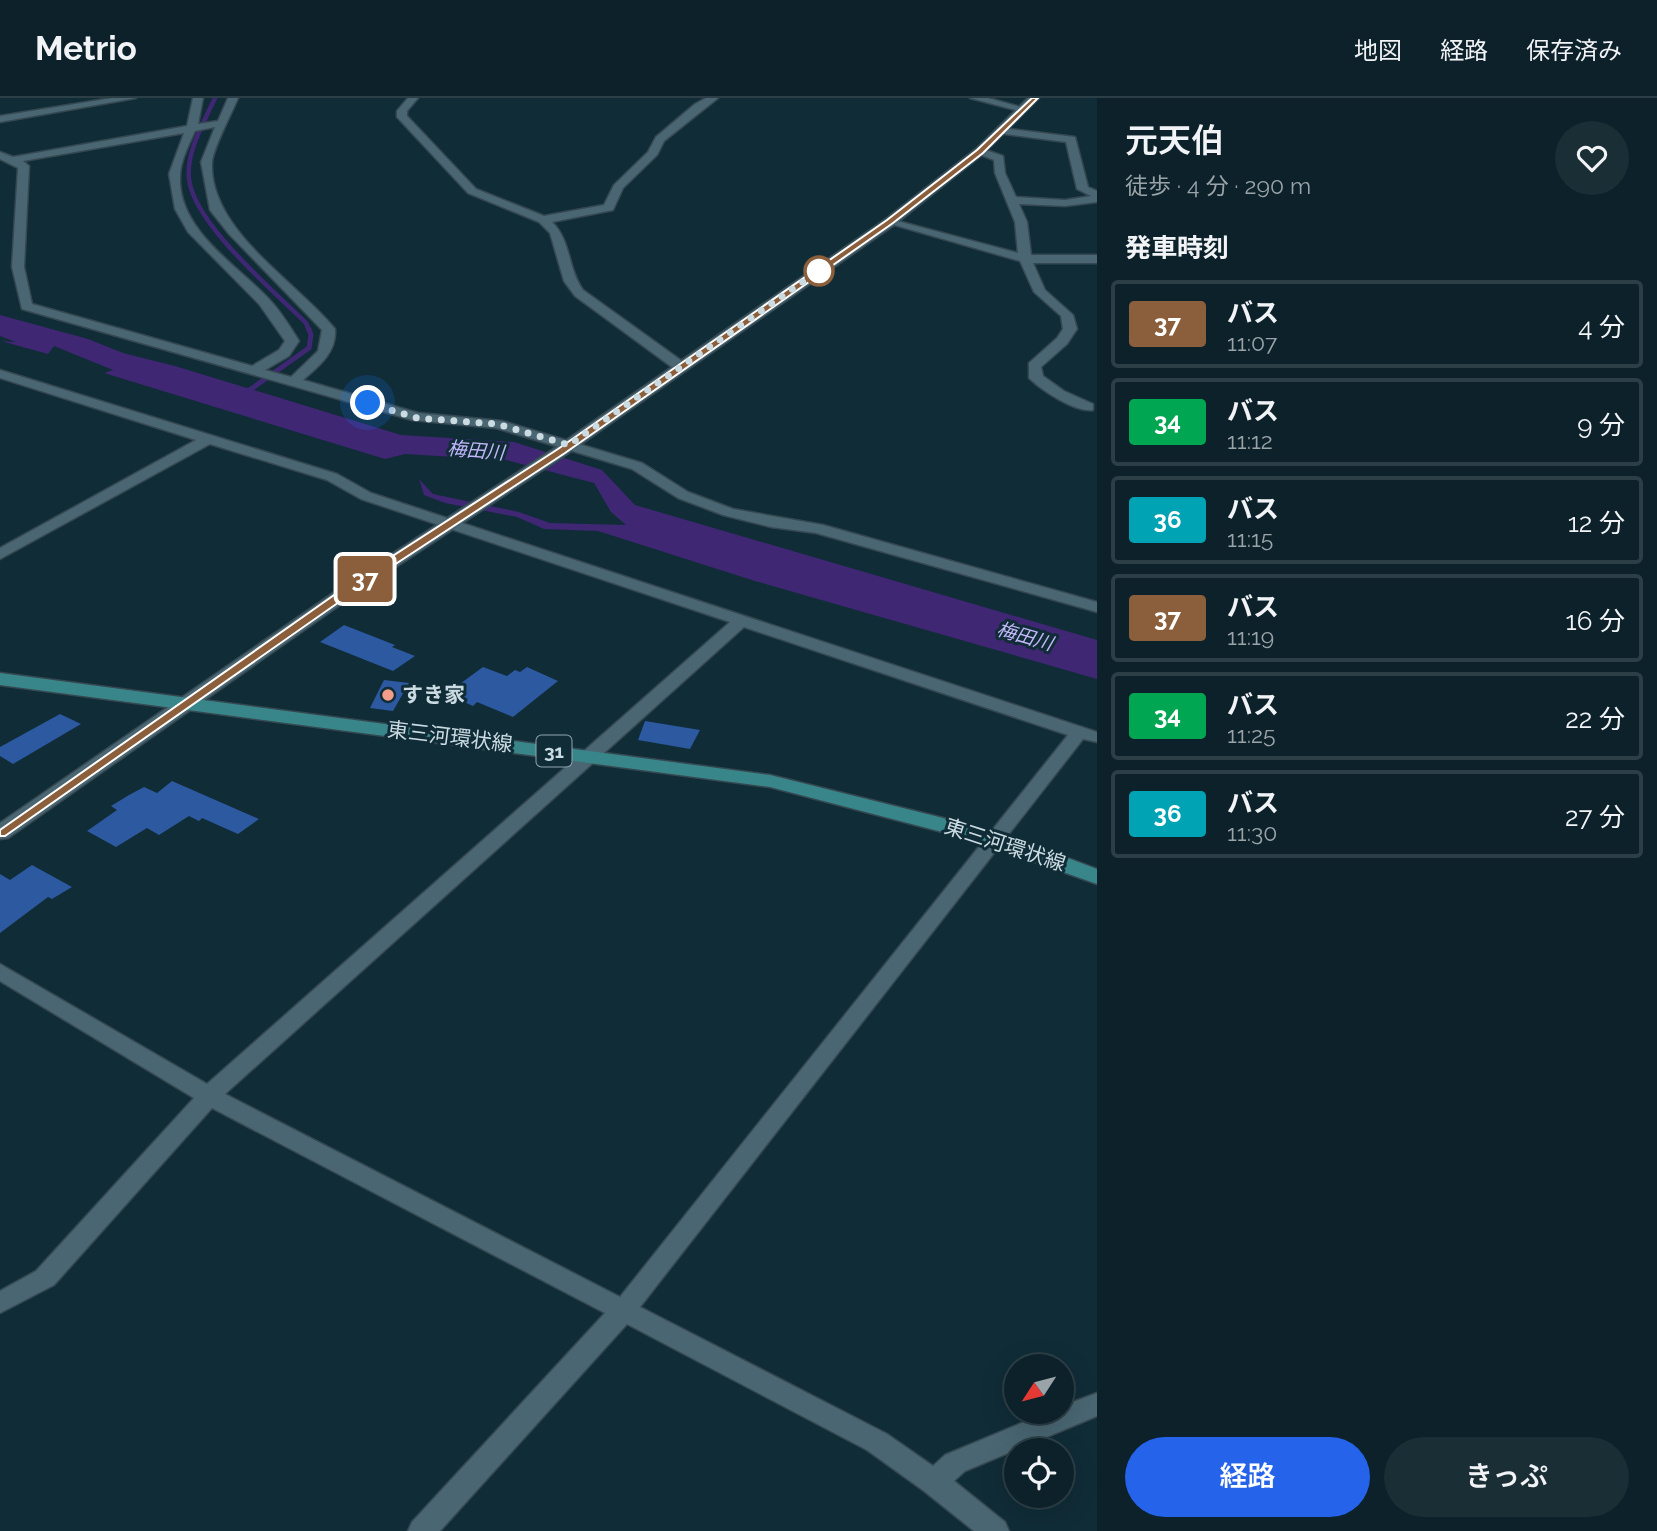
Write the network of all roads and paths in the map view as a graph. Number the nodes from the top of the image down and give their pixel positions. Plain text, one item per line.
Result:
1 (131, 98) edge
2 (198, 98) edge
3 (233, 98) edge
4 (413, 98) edge
5 (713, 98) edge
6 (975, 98) edge
7 (1034, 98) edge
8 (1023, 109) junction
9 (0, 118) edge
10 (222, 123) junction
11 (189, 128) junction
12 (1001, 131) junction
13 (980, 151) junction
14 (0, 155) edge
15 (15, 160) junction
16 (1097, 197) edge
17 (1013, 200) junction
18 (543, 220) junction
19 (890, 222) junction
20 (1025, 259) junction
21 (1096, 259) edge
22 (681, 367) junction
23 (266, 373) junction
24 (0, 374) edge
25 (294, 381) junction
26 (1088, 407) dead end
27 (210, 438) junction
28 (565, 448) junction
29 (456, 520) junction
30 (0, 554) edge
31 (1097, 607) edge
32 (741, 621) junction
33 (0, 679) edge
34 (186, 704) junction
35 (1088, 735) edge
36 (591, 755) junction
37 (0, 833) edge
38 (995, 840) junction
39 (1097, 877) edge
40 (0, 971) edge
41 (209, 1096) junction
42 (0, 1303) edge
43 (622, 1311) junction
44 (1097, 1404) edge
45 (934, 1482) junction
46 (422, 1531) edge
47 (995, 1531) edge

1 - 9 street
2 - 11 street
3 - 10 street
4 - 18 street
5 - 18 street
6 - 8 street
7 - 8 main road
8 - 12 main road
10 - 11 street
10 - 25 street
11 - 15 street
11 - 23 street
12 - 13 main road
12 - 16 street
13 - 17 street
13 - 19 main road
14 - 15 street
15 - 23 street
16 - 17 street
17 - 20 street
18 - 22 street
19 - 20 street
19 - 22 main road
20 - 21 street
20 - 26 street
22 - 28 main road
23 - 25 street
24 - 27 street
25 - 28 street
27 - 29 street
27 - 30 street
28 - 29 main road
28 - 31 street
29 - 32 street
29 - 34 main road
32 - 35 street
32 - 36 street
33 - 34 main road, 東三河環状線 / 31
34 - 36 main road, 東三河環状線 / 31
34 - 37 main road
35 - 38 street
36 - 38 main road, 東三河環状線 / 31
36 - 41 street
38 - 39 main road, 東三河環状線 / 31
38 - 43 street
40 - 41 street
41 - 42 street
41 - 43 street
43 - 45 street
43 - 46 street
44 - 45 street
45 - 47 street

